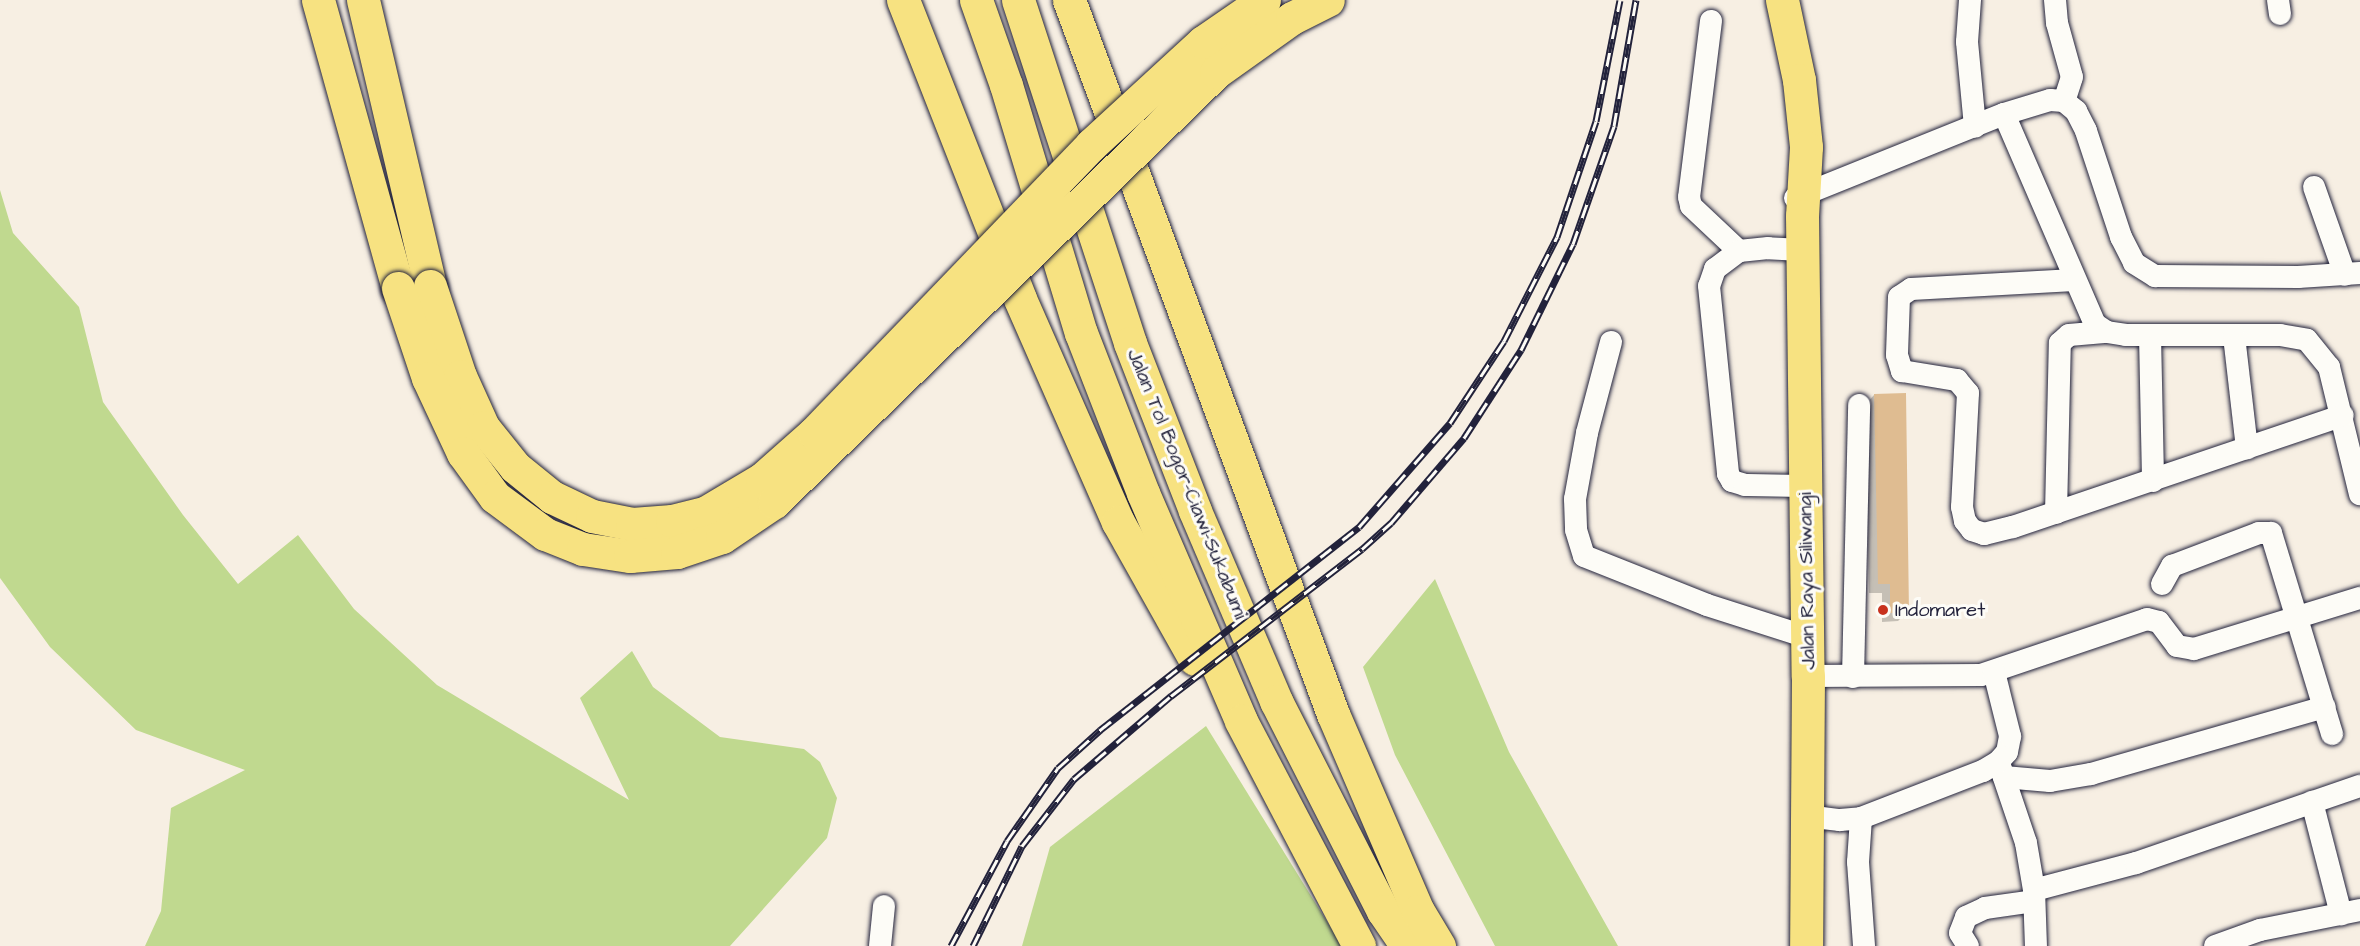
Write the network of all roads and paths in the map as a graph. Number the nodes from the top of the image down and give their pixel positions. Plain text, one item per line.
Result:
1 (318, 0) edge
2 (363, 0) edge
3 (976, 0) edge
4 (1018, 0) edge
5 (1069, 0) edge
6 (1264, 0) edge
7 (1328, 0) edge
8 (1760, 0) edge
9 (1782, 0) edge
10 (1970, 0) edge
11 (2055, 0) edge
12 (902, 2) edge
13 (1712, 21) dead end
14 (2064, 101) junction
15 (2004, 114) junction
16 (1975, 127) junction
17 (2314, 187) dead end
18 (1801, 203) junction
19 (1802, 250) junction
20 (1739, 251) junction
21 (2352, 274) edge
22 (2074, 280) junction
23 (2108, 332) junction
24 (2150, 335) junction
25 (2234, 336) junction
26 (1611, 342) dead end
27 (1859, 405) dead end
28 (2343, 415) junction
29 (2354, 436) edge
30 (2247, 448) junction
31 (2153, 481) junction
32 (1805, 486) junction
33 (2360, 494) edge
34 (2056, 513) junction
35 (2162, 584) dead end
36 (2360, 598) edge
37 (2296, 617) junction
38 (1808, 637) junction
39 (1994, 672) junction
40 (1808, 676) junction
41 (1853, 677) junction
42 (2325, 707) junction
43 (1241, 721) junction
44 (2332, 734) dead end
45 (2001, 770) junction
46 (2360, 786) edge
47 (2312, 802) junction
48 (1806, 816) junction
49 (1861, 818) junction
50 (2034, 896) junction
51 (884, 906) dead end
52 (2350, 912) edge
53 (2275, 937) edge
54 (880, 946) edge
55 (1359, 946) edge
56 (1407, 946) edge
57 (1439, 946) edge
58 (1806, 946) edge
59 (1864, 946) edge
60 (1968, 946) edge
61 (2036, 946) edge
62 (2215, 946) edge

1 - 7 highway, bridge
2 - 6 highway, bridge
3 - 43 highway, Jalan Tol Bogor–Ciawi–Sukabumi
4 - 56 highway, Jalan Tol Bogor–Ciawi–Sukabumi
5 - 57 highway
8 - 18 highway, Jalan Raya Siliwangi
9 - 18 highway, Jalan Raya Siliwangi
10 - 16 street
11 - 14 street
12 - 43 highway
13 - 20 street
14 - 15 street
14 - 21 street
15 - 16 street
15 - 22 street
16 - 18 street
17 - 21 street
18 - 19 highway, Jalan Raya Siliwangi
19 - 20 street
19 - 32 highway, Jalan Raya Siliwangi
20 - 32 street
22 - 23 street
22 - 34 street
23 - 24 street
23 - 34 street
24 - 25 street
24 - 31 street
25 - 28 street
25 - 30 street
26 - 38 street
27 - 41 street
28 - 29 street
28 - 30 street
29 - 33 street
30 - 31 street
31 - 34 street
32 - 38 highway, Jalan Raya Siliwangi
35 - 37 street
36 - 37 street
37 - 39 street
37 - 42 street
38 - 40 highway, Jalan Raya Siliwangi
39 - 41 street
39 - 45 street
40 - 41 street
40 - 48 highway, Jalan Raya Siliwangi
42 - 44 street
42 - 45 street
43 - 55 highway, Jalan Tol Bogor–Ciawi–Sukabumi
45 - 49 street
45 - 50 street
46 - 47 street
47 - 50 street
47 - 52 street
48 - 49 street
48 - 58 highway, Jalan Raya Siliwangi
49 - 59 street
50 - 60 street
50 - 61 street
51 - 54 street
52 - 53 street
53 - 62 street

